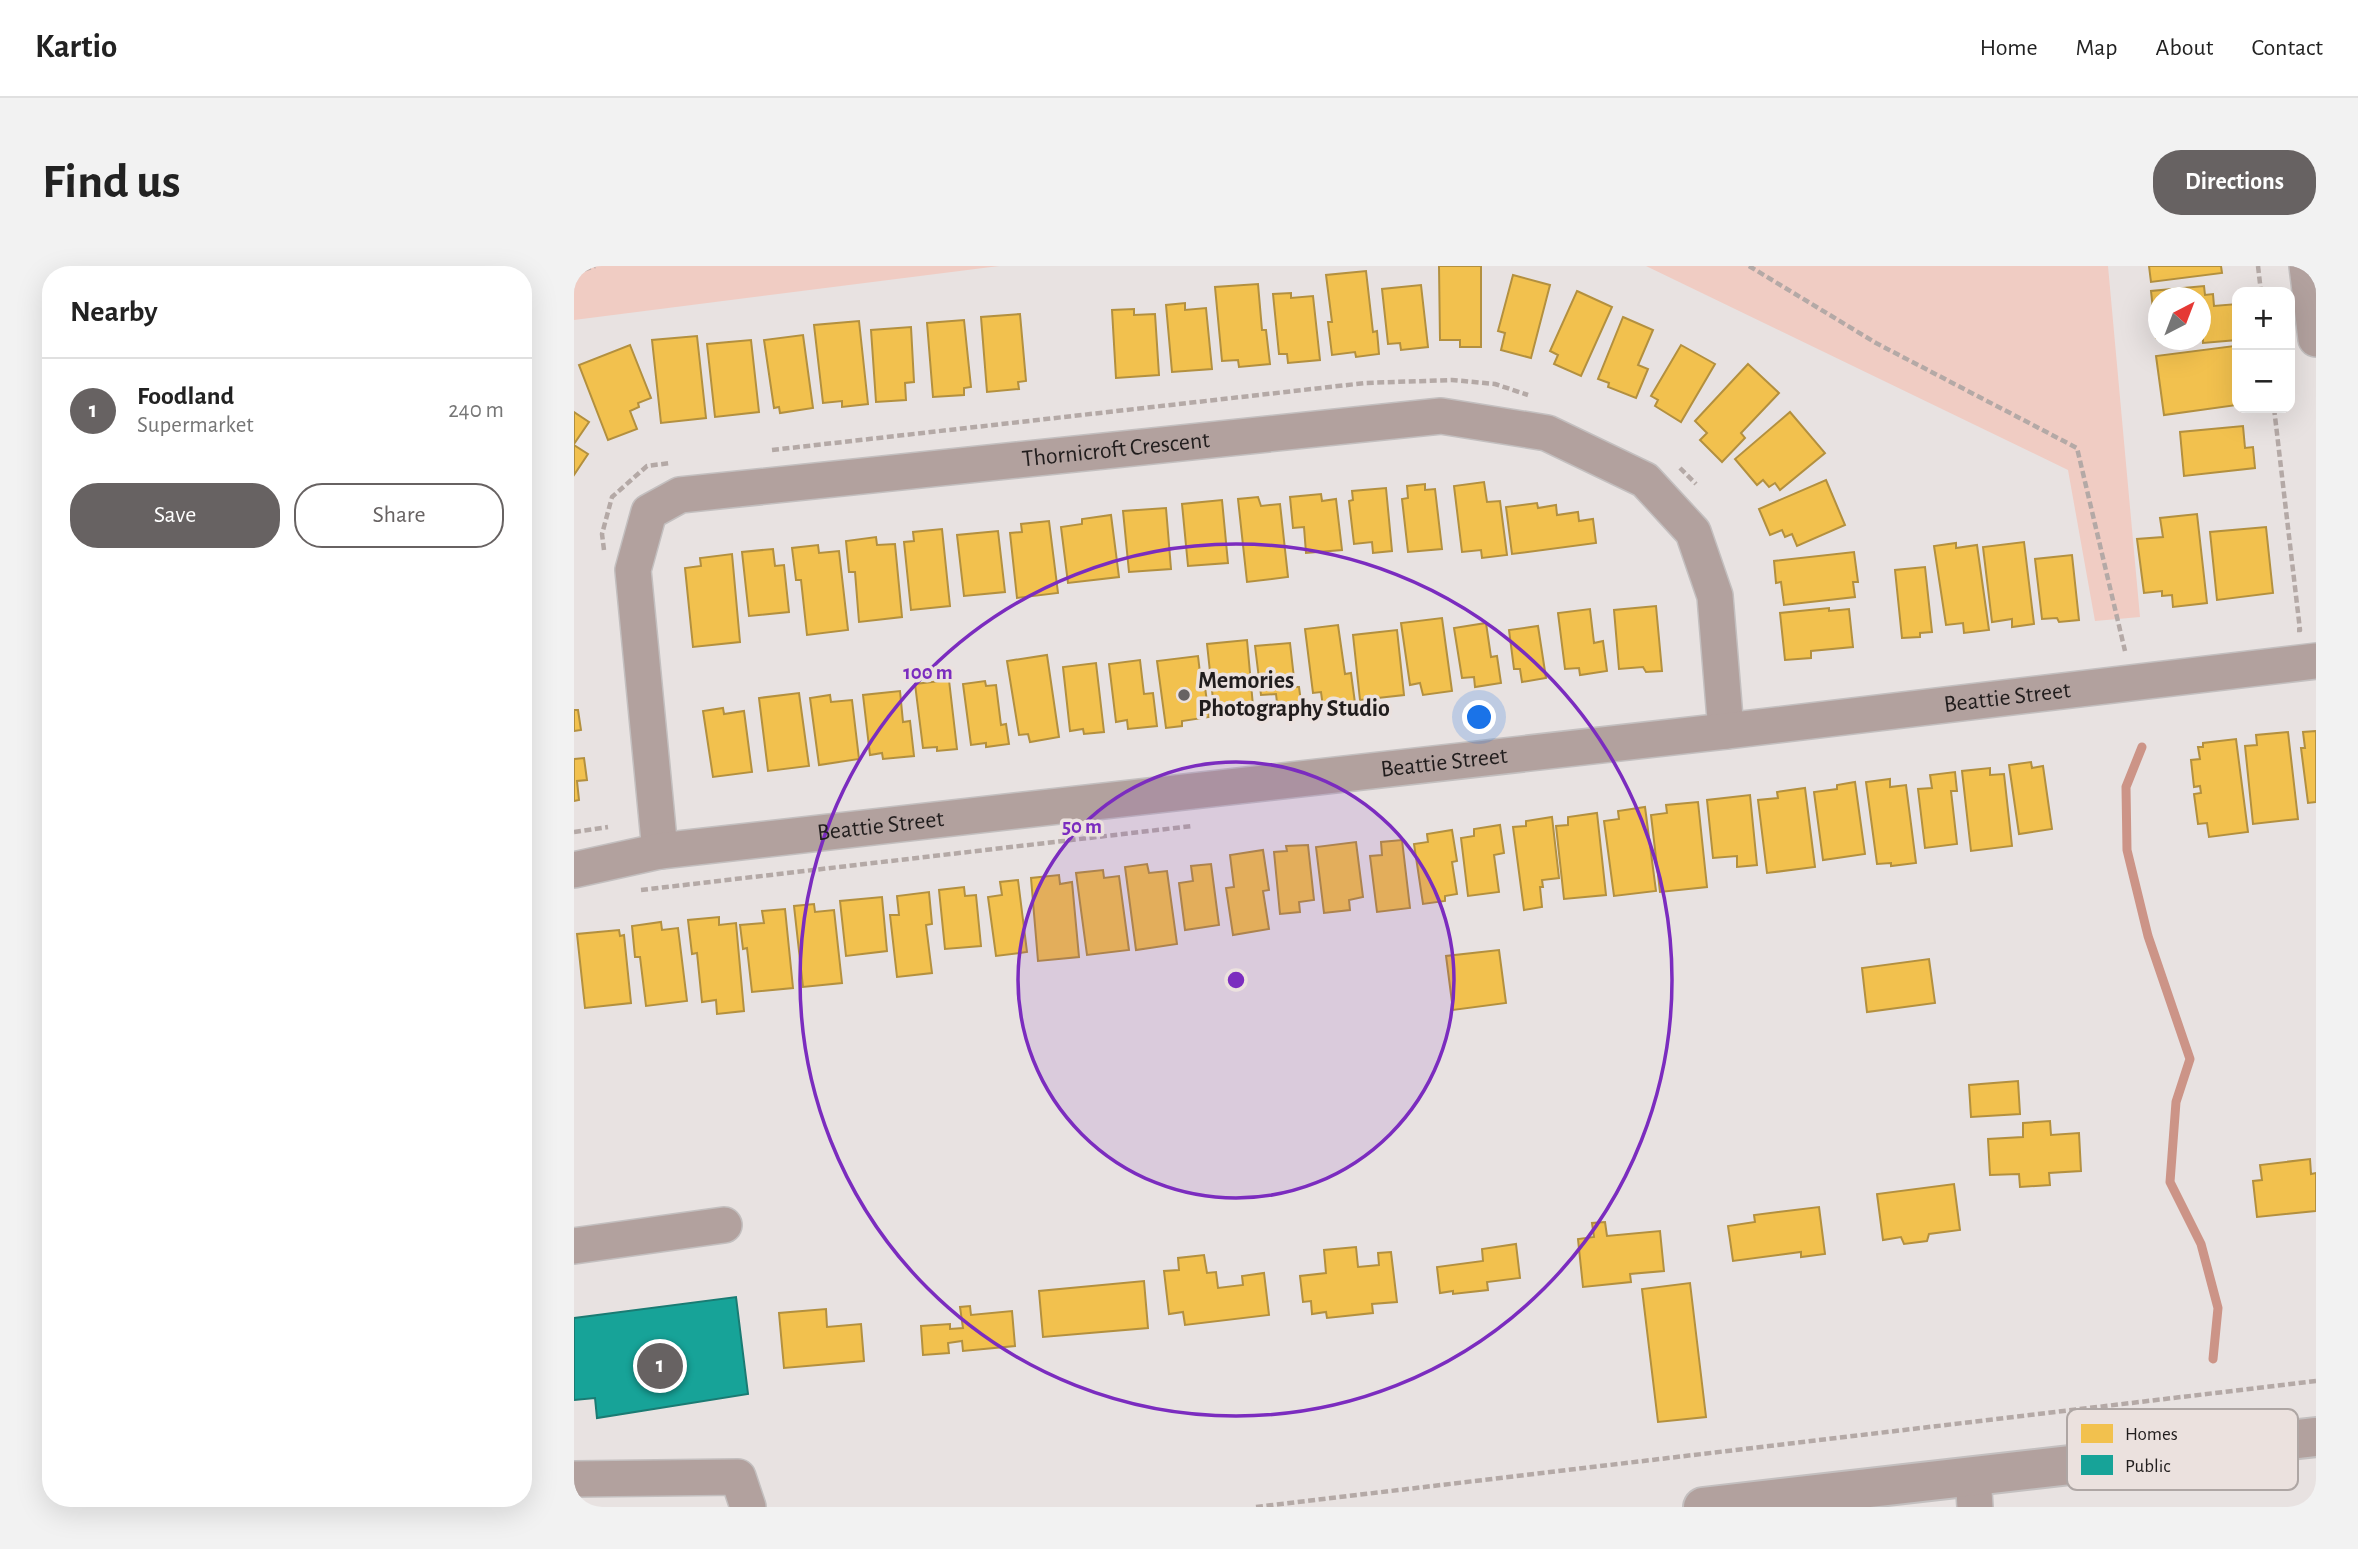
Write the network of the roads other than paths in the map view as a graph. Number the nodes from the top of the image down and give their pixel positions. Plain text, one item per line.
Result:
1 (2307, 266) edge
2 (2316, 339) edge
3 (2316, 661) edge
4 (1726, 731) junction
5 (660, 851) junction
6 (574, 870) edge
7 (724, 1225) dead end
8 (574, 1246) edge
9 (2316, 1437) edge
10 (2298, 1440) edge
11 (2067, 1477) edge
12 (574, 1479) edge
13 (1974, 1492) edge
14 (748, 1507) edge
15 (1703, 1507) edge

1 - 2 street
3 - 4 street, Beattie Street
4 - 5 street, Beattie Street
4 - 5 street, Thornicroft Crescent
5 - 6 street, Beattie Street
7 - 8 street
9 - 10 main road
11 - 13 main road
12 - 14 street
13 - 15 main road

